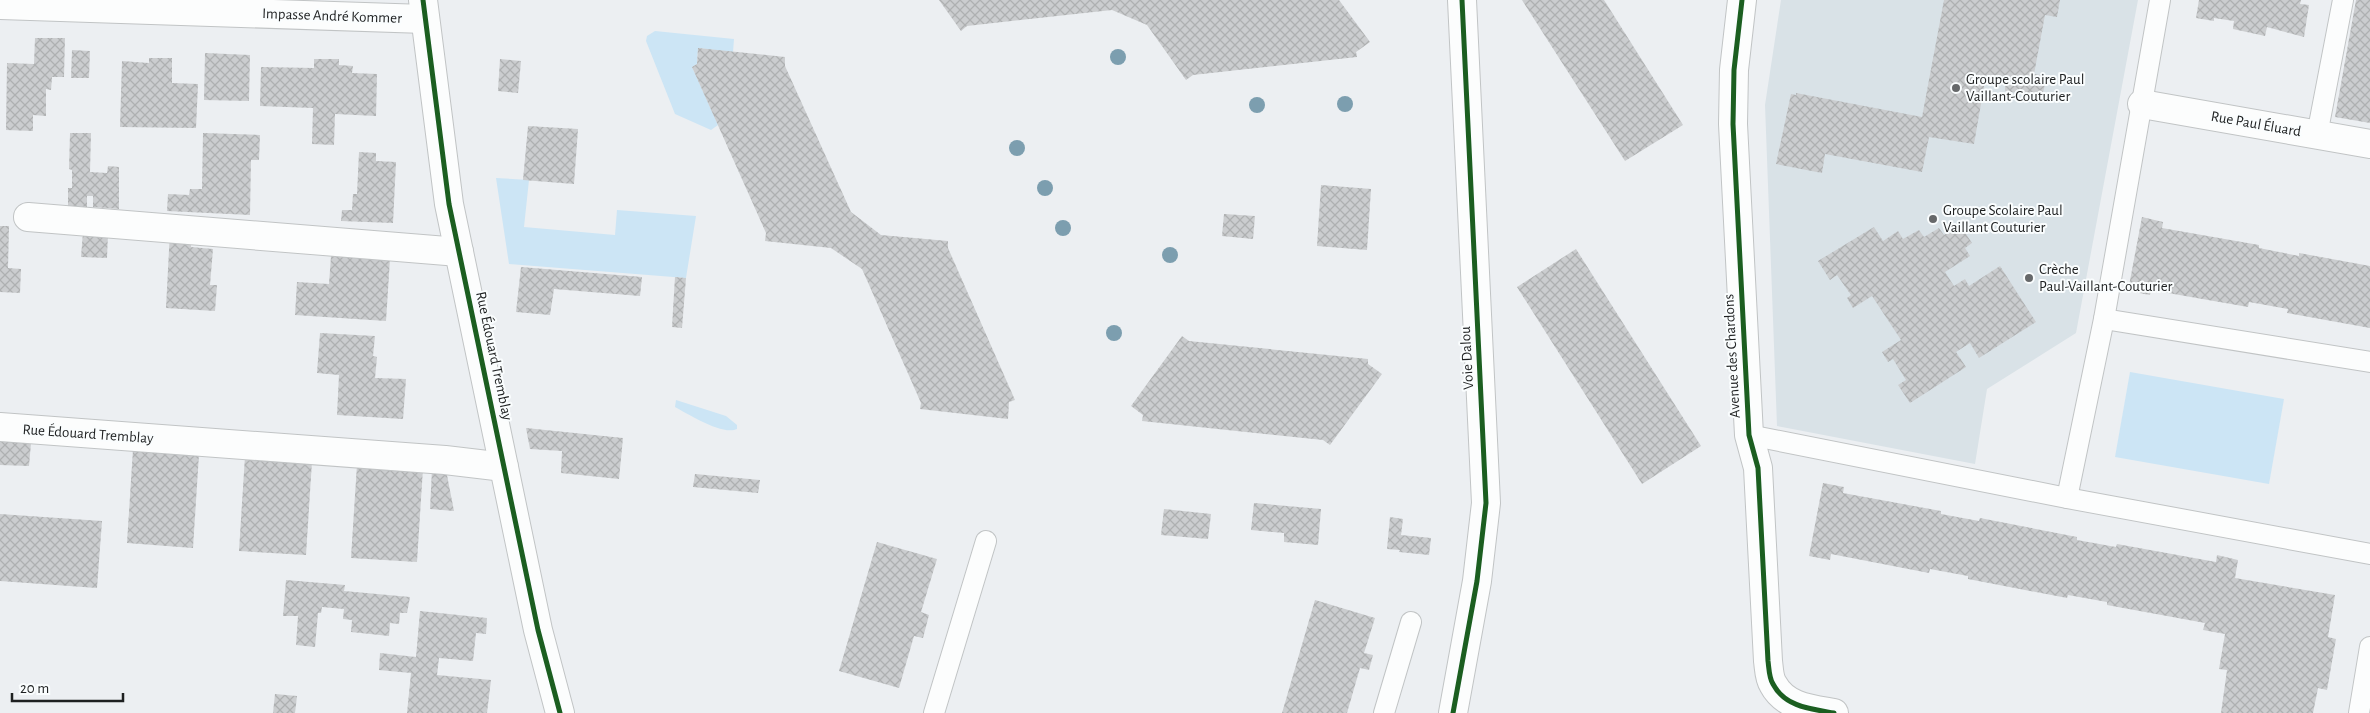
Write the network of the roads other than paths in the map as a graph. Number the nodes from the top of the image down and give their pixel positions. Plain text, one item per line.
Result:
1 (1462, 0) edge
2 (1742, 0) edge
3 (2160, 0) edge
4 (2343, 0) edge
5 (0, 5) edge
6 (424, 9) edge
7 (2142, 104) junction
8 (2317, 135) junction
9 (2370, 144) edge
10 (28, 217) dead end
11 (459, 252) junction
12 (2104, 319) junction
13 (2370, 362) edge
14 (0, 427) edge
15 (1749, 435) junction
16 (504, 467) junction
17 (2067, 498) junction
18 (986, 541) dead end
19 (2370, 554) edge
20 (1411, 622) dead end
21 (2370, 647) edge
22 (1787, 708) edge
23 (560, 713) edge
24 (934, 713) edge
25 (1384, 713) edge
26 (1453, 713) edge
27 (1834, 713) edge
28 (2359, 713) edge

1 - 26 street, Voie Dalou
2 - 15 street, Avenue des Chardons
3 - 7 lane
4 - 8 lane
5 - 6 street, Impasse André Kommer
6 - 11 street, Rue Édouard Tremblay
7 - 8 street, Rue Paul Éluard
7 - 12 lane
8 - 9 street, Rue Paul Éluard
10 - 11 street
11 - 16 street, Rue Édouard Tremblay
12 - 13 lane
12 - 17 lane
14 - 16 street, Rue Édouard Tremblay
15 - 17 lane
15 - 22 street, Avenue des Chardons
16 - 23 street, Rue Édouard Tremblay
17 - 19 lane
18 - 24 lane
20 - 25 lane
21 - 28 lane
22 - 27 street

